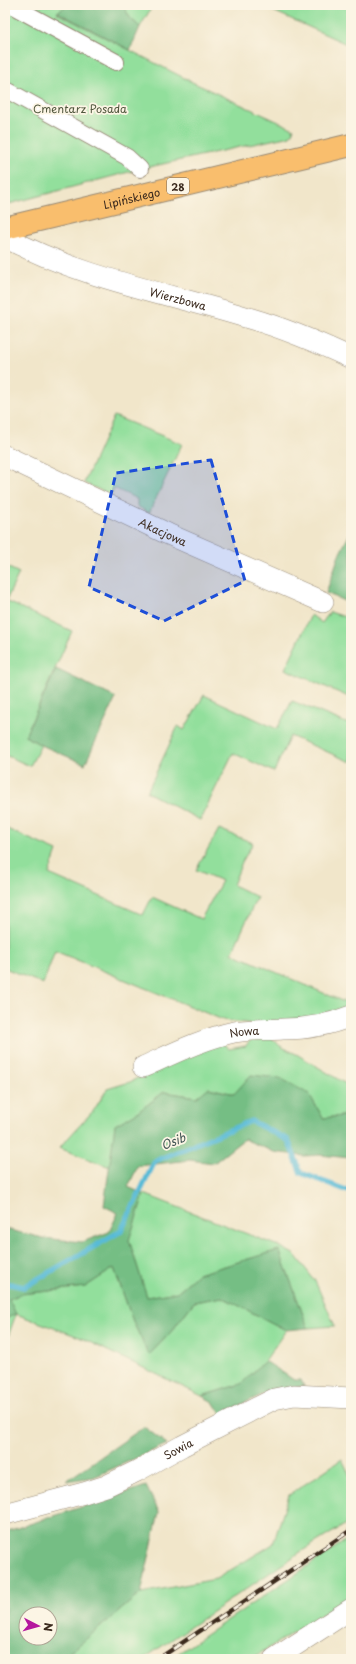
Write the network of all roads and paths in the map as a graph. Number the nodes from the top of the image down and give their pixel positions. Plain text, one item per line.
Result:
1 (11, 5) edge
2 (116, 62) dead end
3 (5, 89) edge
4 (351, 145) edge
5 (140, 169) dead end
6 (5, 228) edge
7 (5, 237) edge
8 (351, 358) edge
9 (5, 456) edge
10 (323, 602) dead end
11 (351, 1016) edge
12 (143, 1067) dead end
13 (351, 1398) edge
14 (6, 1512) edge
15 (351, 1609) edge
16 (274, 1659) edge

1 - 2 street
3 - 5 street
4 - 6 main road, Lipińskiego / 28
7 - 8 street, Wierzbowa
9 - 10 street, Akacjowa
11 - 12 street, Nowa
13 - 14 street, Sowia
15 - 16 street

